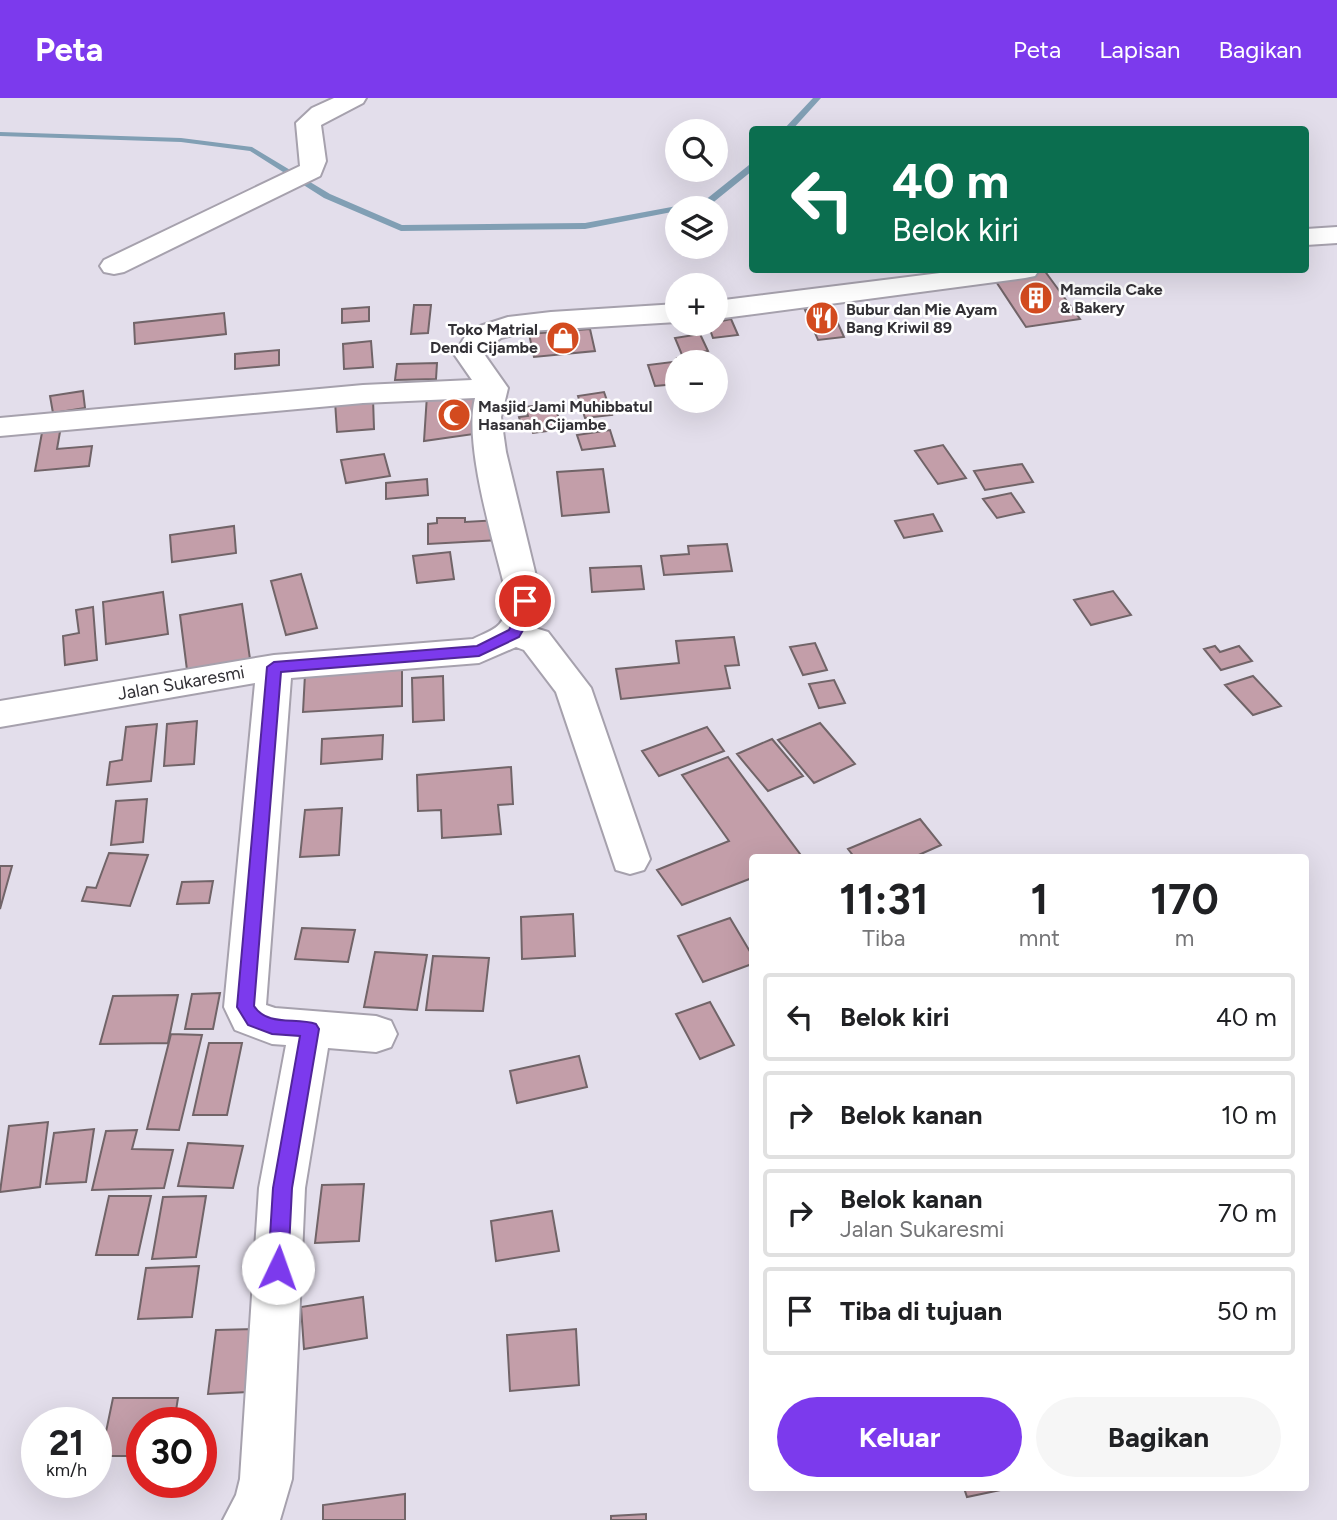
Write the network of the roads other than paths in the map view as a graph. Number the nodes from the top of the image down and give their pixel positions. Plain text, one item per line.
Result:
1 (354, 98) edge
2 (1337, 235) edge
3 (1309, 237) edge
4 (114, 266) dead end
5 (1002, 273) edge
6 (728, 308) edge
7 (665, 314) edge
8 (493, 388) junction
9 (0, 427) edge
10 (514, 633) junction
11 (274, 667) junction
12 (0, 714) edge
13 (630, 859) dead end
14 (310, 1029) junction
15 (376, 1034) dead end
16 (249, 1520) edge

1 - 4 street
2 - 3 street
5 - 6 street
7 - 8 street
8 - 9 street
8 - 10 street
10 - 11 street, Jalan Sukaresmi
10 - 13 street
11 - 12 street, Jalan Sukaresmi
11 - 14 street
14 - 15 street
14 - 16 street

